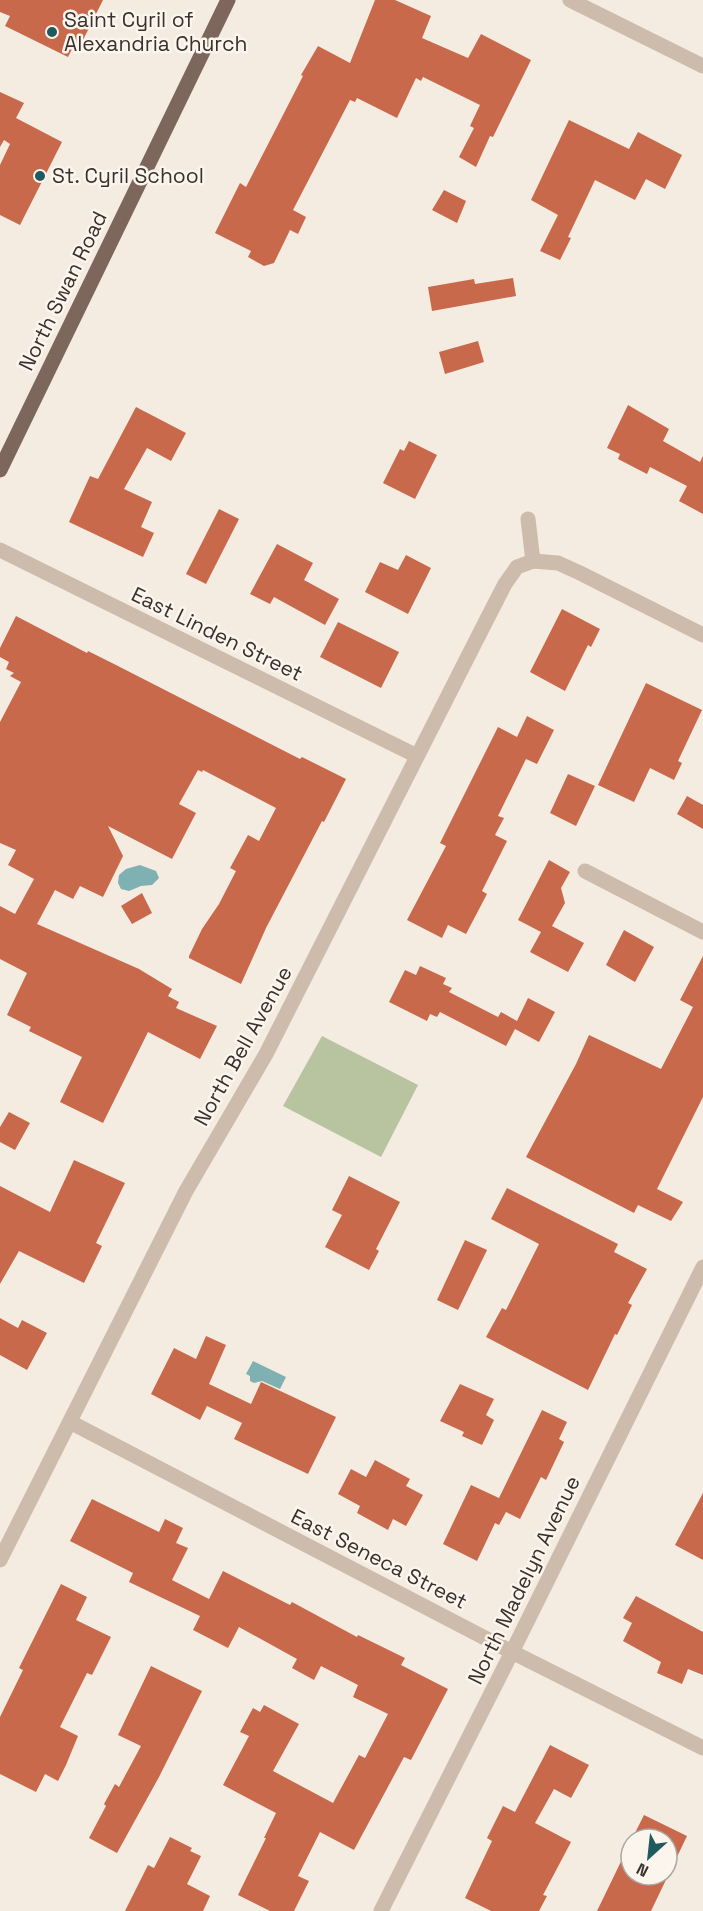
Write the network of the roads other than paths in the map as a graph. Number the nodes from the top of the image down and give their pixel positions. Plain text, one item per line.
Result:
1 (228, 0) edge
2 (570, 0) edge
3 (703, 66) edge
4 (0, 470) edge
5 (528, 519) dead end
6 (0, 550) edge
7 (533, 561) junction
8 (703, 635) edge
9 (417, 756) junction
10 (585, 871) dead end
11 (703, 932) edge
12 (703, 1267) edge
13 (70, 1422) junction
14 (0, 1560) edge
15 (512, 1652) junction
16 (703, 1748) edge
17 (381, 1911) edge

1 - 4 main road, North Swan Road
2 - 3 street
5 - 7 street
6 - 9 street, East Linden Street
7 - 8 street
7 - 9 street, North Bell Avenue
9 - 13 street, North Bell Avenue
10 - 11 street
12 - 15 street, North Madelyn Avenue
13 - 14 street, North Bell Avenue
13 - 15 street, East Seneca Street
15 - 16 street, East Seneca Street
15 - 17 street, North Madelyn Avenue

